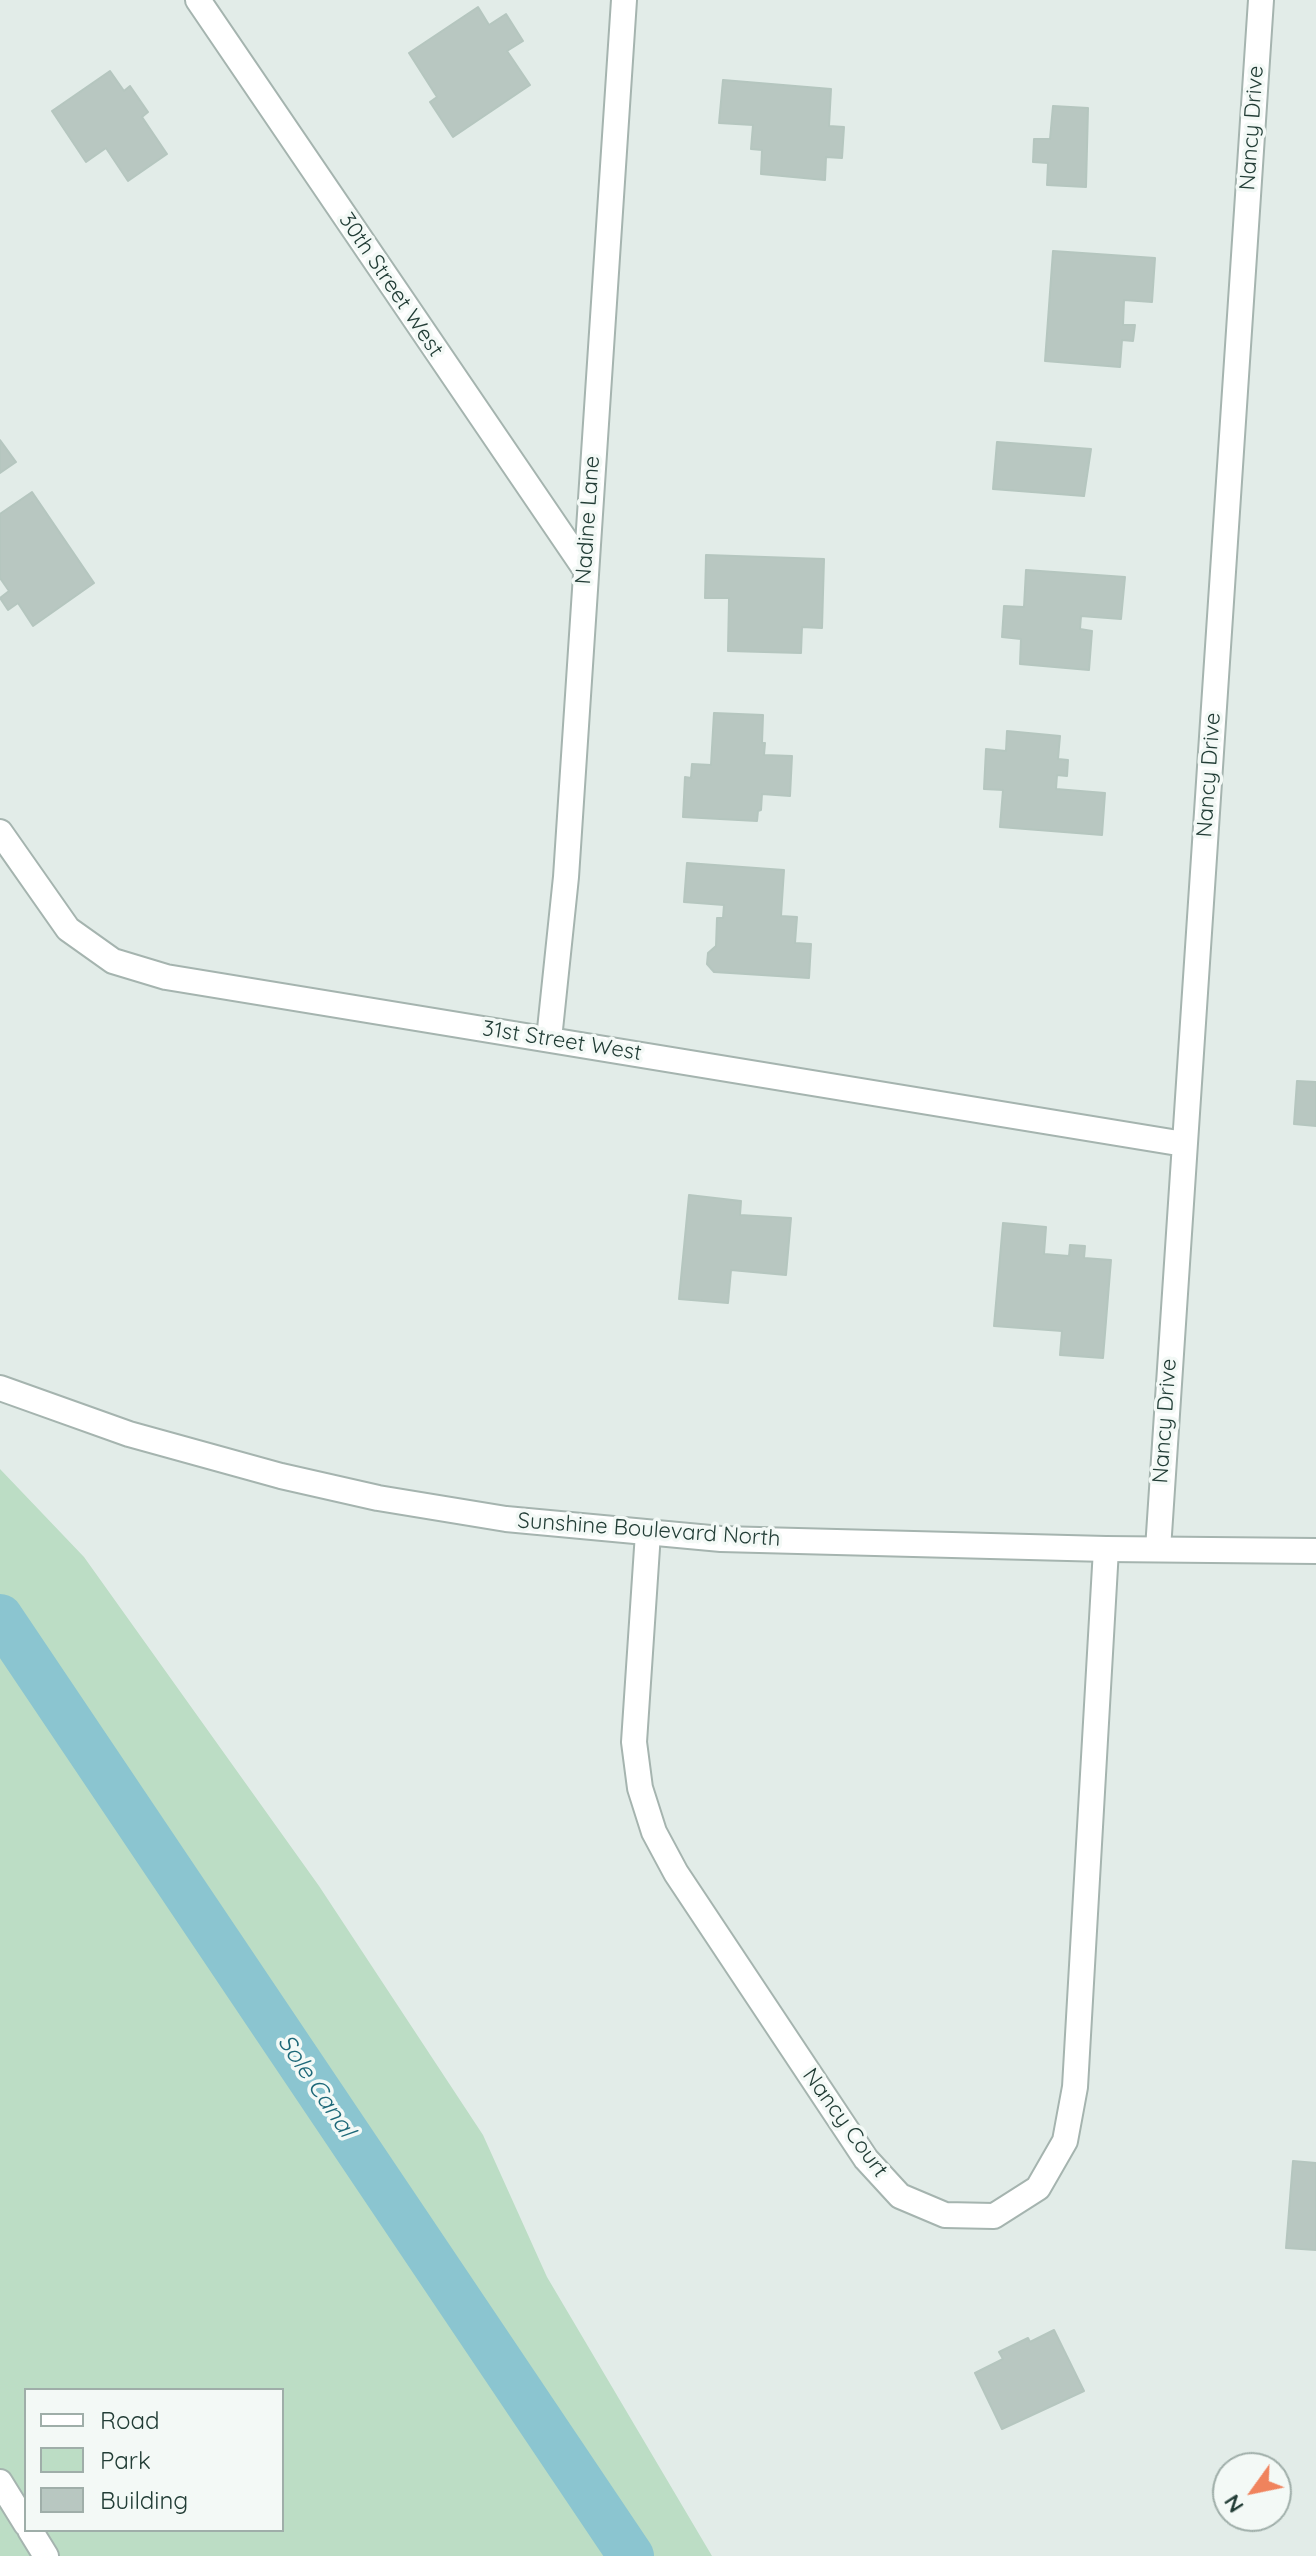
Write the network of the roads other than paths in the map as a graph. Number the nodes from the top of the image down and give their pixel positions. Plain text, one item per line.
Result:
1 (198, 0) edge
2 (624, 0) edge
3 (1261, 0) edge
4 (585, 569) junction
5 (0, 832) edge
6 (549, 1039) junction
7 (1184, 1144) junction
8 (0, 1388) edge
9 (648, 1533) junction
10 (1106, 1549) junction
11 (1158, 1549) junction
12 (1316, 1551) edge
13 (0, 2482) edge
14 (24, 2521) edge
15 (31, 2532) edge
16 (46, 2556) edge

1 - 4 street, 30th Street West
2 - 4 street, Nadine Lane
3 - 7 street, Nancy Drive
4 - 6 street, Nadine Lane
5 - 6 street, 31st Street West
6 - 7 street, 31st Street West
7 - 11 street, Nancy Drive
8 - 9 street, Sunshine Boulevard North
9 - 10 street, Sunshine Boulevard North
9 - 10 street, Nancy Court
10 - 11 street, Sunshine Boulevard North
11 - 12 street, Sunshine Boulevard North
13 - 14 street
15 - 16 street

